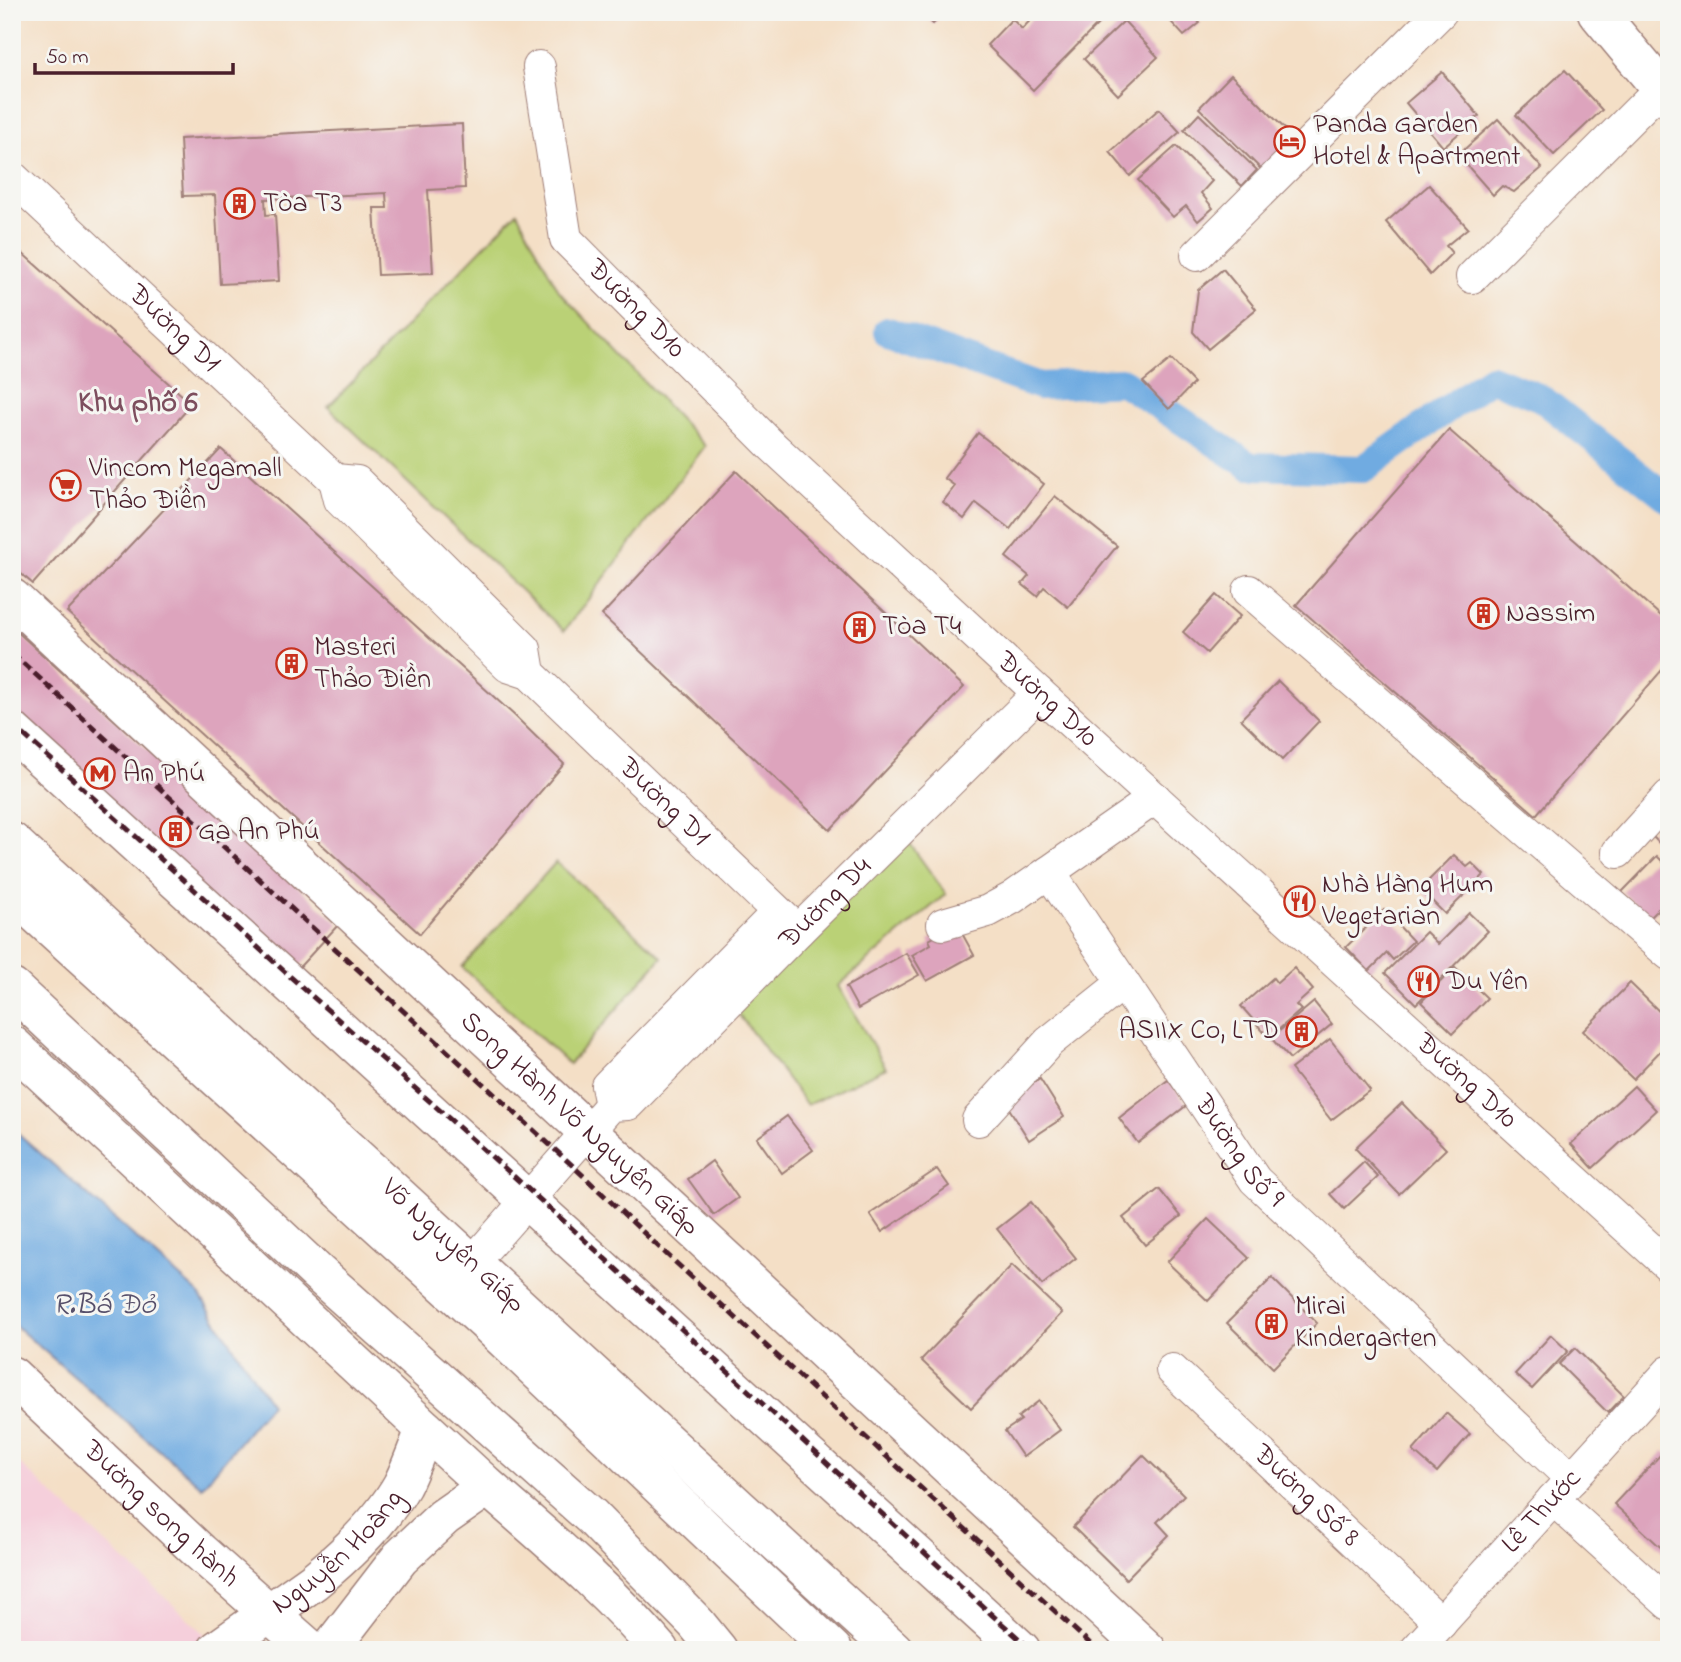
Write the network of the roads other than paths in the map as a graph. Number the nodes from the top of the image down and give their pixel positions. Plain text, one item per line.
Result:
1 (1441, 12) edge
2 (1597, 12) edge
3 (539, 67) dead end
4 (1664, 93) edge
5 (12, 177) edge
6 (1197, 255) dead end
7 (1472, 277) dead end
8 (1249, 591) dead end
9 (12, 598) edge
10 (1040, 693) junction
11 (12, 731) edge
12 (1669, 796) edge
13 (1155, 798) junction
14 (12, 842) edge
15 (1618, 852) dead end
16 (1049, 872) junction
17 (12, 892) edge
18 (787, 922) junction
19 (943, 924) dead end
20 (1669, 954) edge
21 (1123, 983) junction
22 (12, 988) edge
23 (12, 1045) edge
24 (600, 1118) junction
25 (978, 1120) dead end
26 (528, 1200) junction
27 (472, 1263) junction
28 (1669, 1266) edge
29 (1172, 1370) dead end
30 (1669, 1372) edge
31 (12, 1376) edge
32 (425, 1429) junction
33 (487, 1487) junction
34 (1562, 1489) junction
35 (1669, 1604) edge
36 (269, 1613) junction
37 (1441, 1623) junction
38 (217, 1650) edge
39 (312, 1650) edge
40 (329, 1650) edge
41 (659, 1650) edge
42 (718, 1650) edge
43 (833, 1650) edge
44 (894, 1650) edge
45 (1021, 1650) edge
46 (1147, 1650) edge
47 (1416, 1650) edge

1 - 6 street
2 - 4 main road
3 - 10 street, Đường D10
4 - 7 street
5 - 18 street, Đường D1
8 - 20 street
9 - 24 main road, Song Hành Võ Nguyên Giáp
10 - 13 street, Đường D10
10 - 18 street, Đường D4
11 - 26 main road
12 - 15 street
13 - 16 street
13 - 28 street, Đường D10
14 - 27 main road, Võ Nguyên Giáp
16 - 19 street
16 - 21 street, Đường Số 9
17 - 43 main road, Võ Nguyên Giáp
18 - 24 street, Đường D4
21 - 25 street
21 - 34 street, Đường Số 9
22 - 42 main road
23 - 32 main road
24 - 26 street, Đường D4
24 - 46 main road, Song Hành Võ Nguyên Giáp
26 - 27 street, Đường D4
26 - 45 main road
27 - 44 main road, Võ Nguyên Giáp
29 - 37 street, Đường Số 8
30 - 34 street, Lê Thước
31 - 36 main road, Đường song hành
32 - 33 main road
32 - 36 main road, Nguyễn Hoàng
33 - 40 main road, Nguyễn Hoàng
33 - 41 main road
34 - 35 street, Đường Số 9
34 - 37 street, Lê Thước
36 - 38 main road, Nguyễn Hoàng
36 - 39 main road, Đường song hành
37 - 47 street, Lê Thước

